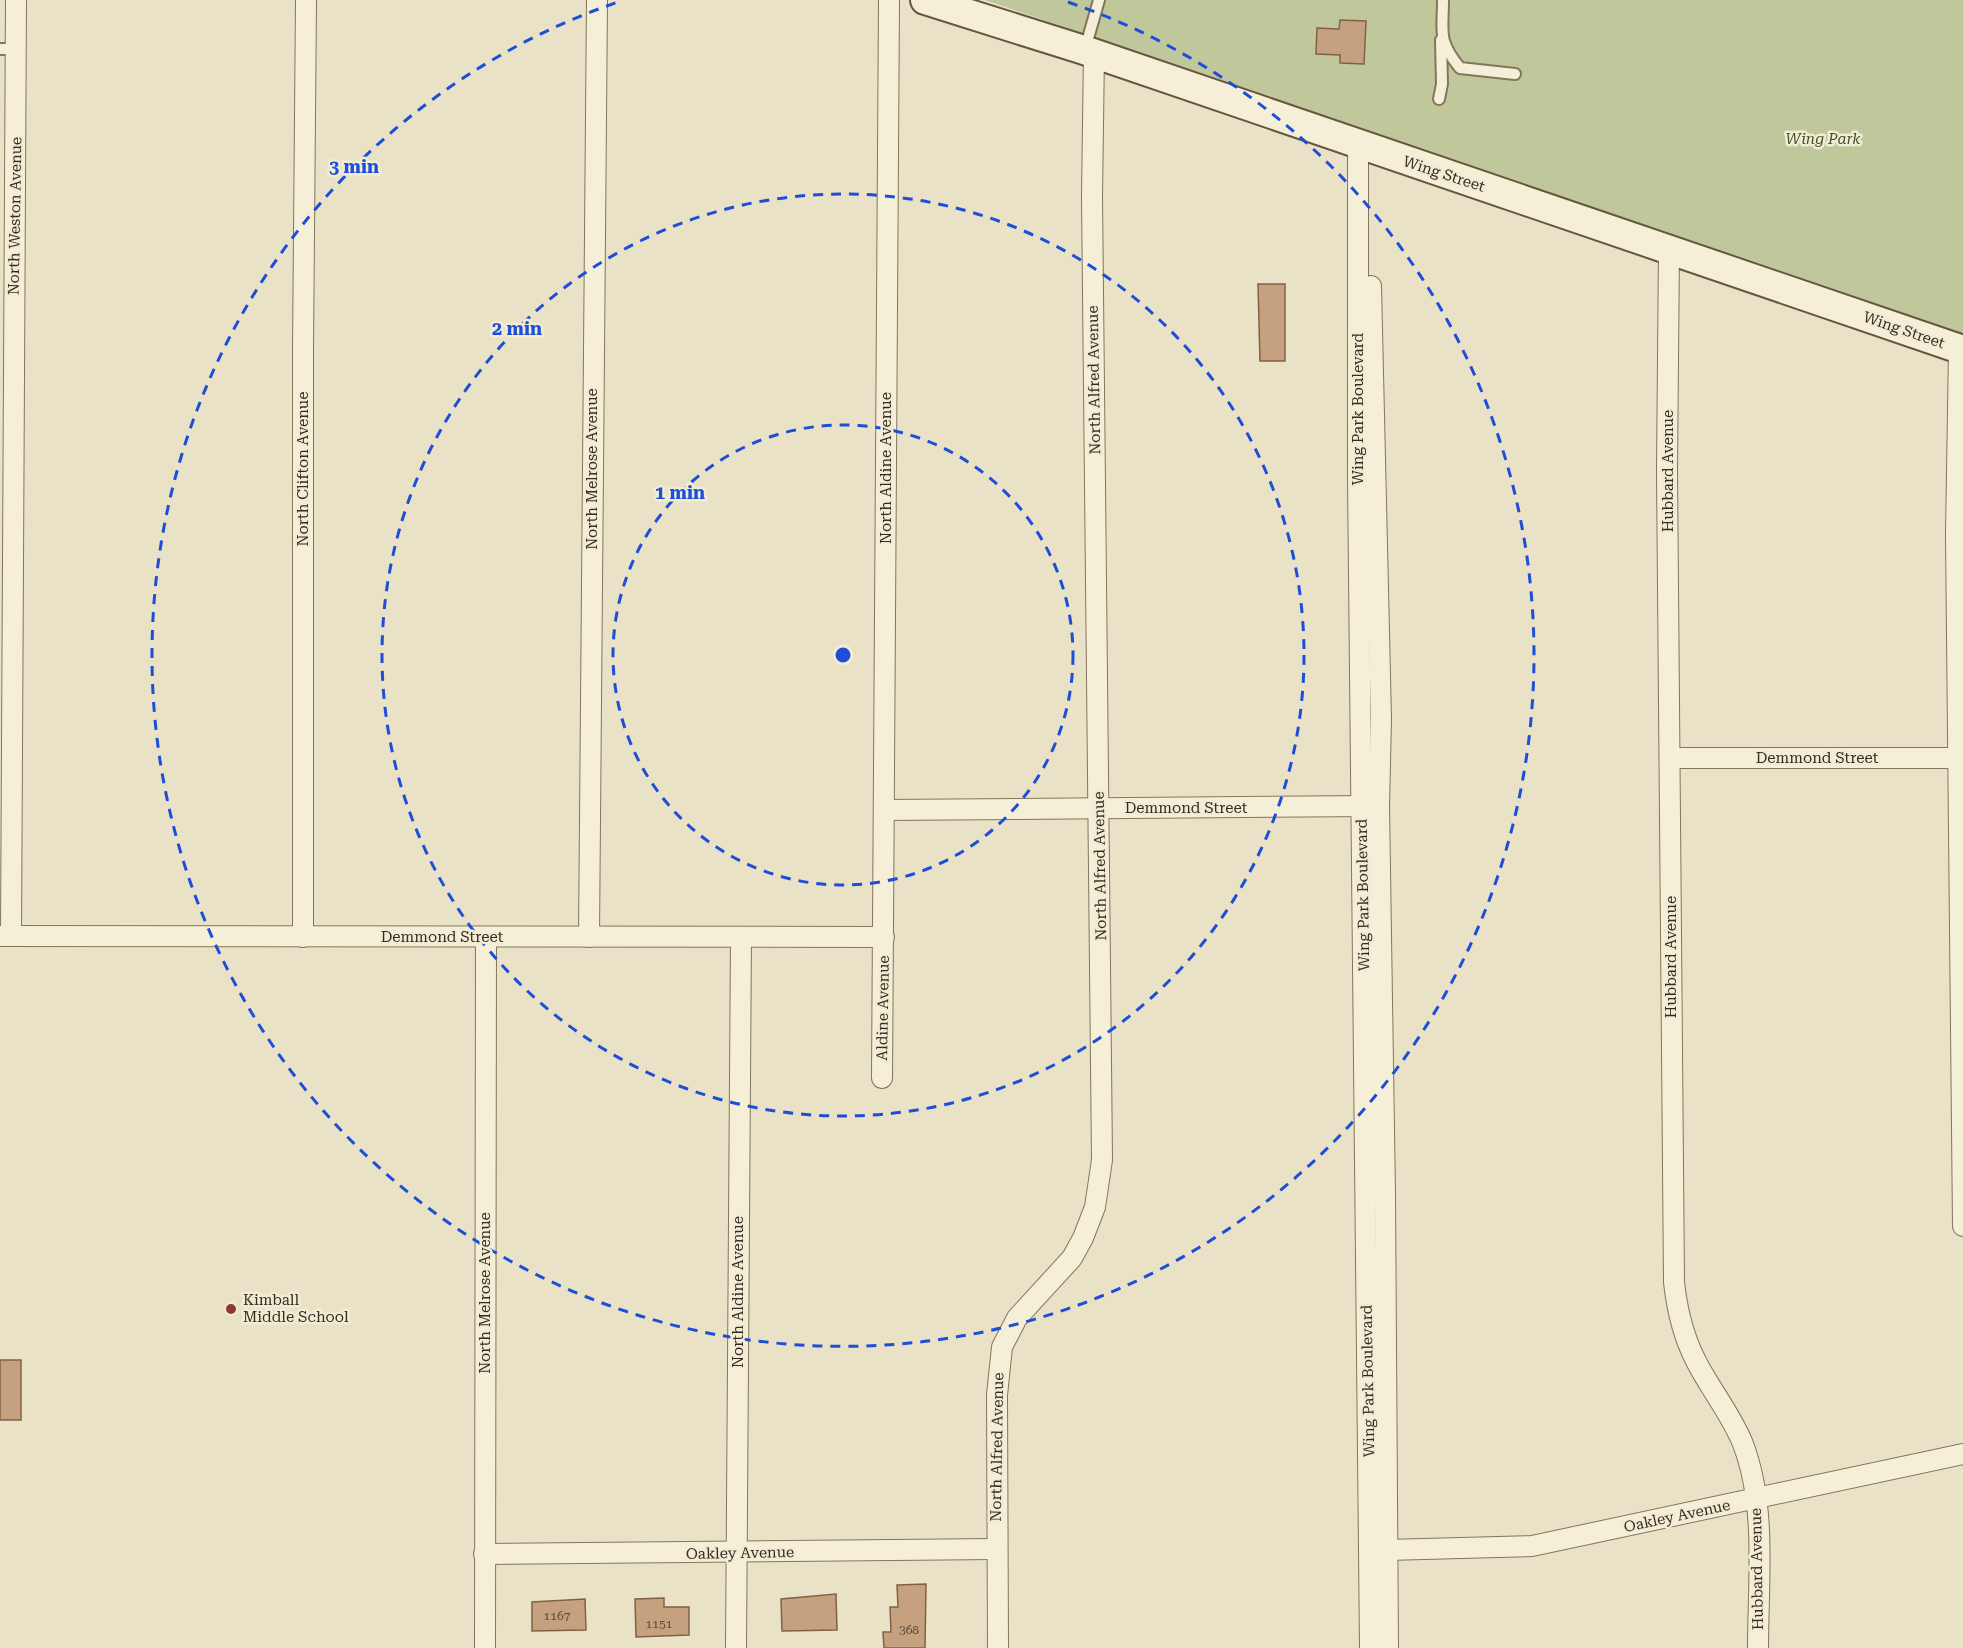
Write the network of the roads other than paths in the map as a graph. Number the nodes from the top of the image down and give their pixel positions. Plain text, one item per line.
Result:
1 (16, 0) edge
2 (306, 0) edge
3 (597, 0) edge
4 (890, 0) edge
5 (925, 0) edge
6 (1100, 0) edge
7 (1443, 0) edge
8 (1440, 28) junction
9 (8, 49) edge
10 (1089, 51) junction
11 (1460, 68) junction
12 (1515, 74) dead end
13 (1442, 76) junction
14 (1439, 99) dead end
15 (8, 111) edge
16 (1364, 145) junction
17 (8, 225) edge
18 (1669, 248) junction
19 (1961, 350) edge
20 (6, 409) edge
21 (6, 467) edge
22 (1671, 758) junction
23 (1961, 758) edge
24 (1370, 806) junction
25 (1099, 808) junction
26 (884, 810) junction
27 (5, 936) edge
28 (303, 937) junction
29 (486, 937) junction
30 (589, 937) junction
31 (741, 937) junction
32 (884, 937) junction
33 (882, 1078) dead end
34 (1963, 1226) edge
35 (1963, 1454) edge
36 (1755, 1498) junction
37 (996, 1549) junction
38 (1387, 1550) junction
39 (736, 1553) junction
40 (484, 1554) junction
41 (485, 1648) edge
42 (736, 1648) edge
43 (998, 1648) edge
44 (1370, 1648) edge
45 (1388, 1648) edge
46 (1758, 1648) edge

1 - 9 street, North Weston Avenue
2 - 28 street, North Clifton Avenue
3 - 30 street, North Melrose Avenue
4 - 26 street, North Aldine Avenue
5 - 10 street, Wing Street
6 - 10 lane
7 - 8 lane
8 - 11 lane
8 - 13 lane
9 - 15 street, North Weston Avenue
10 - 16 street, Wing Street
10 - 25 street, North Alfred Avenue
11 - 12 lane
11 - 13 lane
13 - 14 lane
15 - 17 street, North Weston Avenue
16 - 18 street, Wing Street
16 - 24 street, Wing Park Boulevard
17 - 20 street, North Weston Avenue
18 - 19 street, Wing Street
18 - 22 street, Hubbard Avenue
19 - 23 street
20 - 21 street, North Weston Avenue
21 - 27 street, North Weston Avenue
22 - 23 street, Demmond Street
22 - 36 street, Hubbard Avenue
23 - 34 street
24 - 25 street, Demmond Street
24 - 38 street, Wing Park Boulevard
24 - 44 street, Wing Park Boulevard
25 - 26 street, Demmond Street
25 - 37 street, North Alfred Avenue
26 - 32 street, North Aldine Avenue
27 - 28 street, Demmond Street
28 - 29 street, Demmond Street
29 - 30 street, Demmond Street
29 - 40 street, North Melrose Avenue
30 - 31 street, Demmond Street
31 - 32 street, Demmond Street
31 - 39 street, North Aldine Avenue
32 - 33 street, Aldine Avenue
35 - 36 street, Oakley Avenue
36 - 38 street, Oakley Avenue
36 - 46 street, Hubbard Avenue
37 - 39 street, Oakley Avenue
37 - 43 street, North Alfred Avenue
38 - 45 street, Wing Park Boulevard
39 - 40 street, Oakley Avenue
39 - 42 street, North Aldine Avenue
40 - 41 street, North Melrose Avenue

